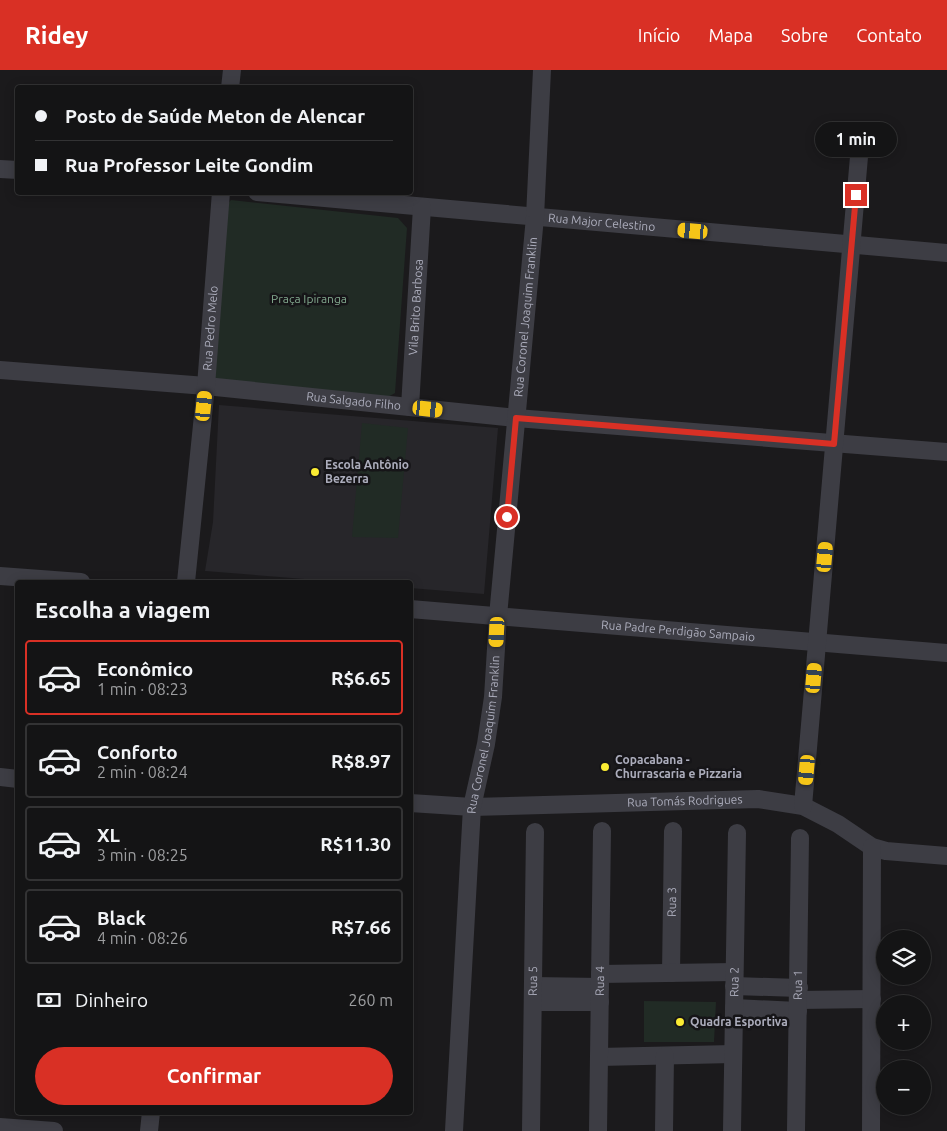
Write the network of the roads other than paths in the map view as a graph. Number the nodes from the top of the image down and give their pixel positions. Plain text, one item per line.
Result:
1 (232, 70) edge
2 (542, 70) edge
3 (230, 85) edge
4 (860, 145) dead end
5 (0, 168) edge
6 (15, 170) edge
7 (221, 195) edge
8 (288, 195) edge
9 (422, 208) junction
10 (535, 217) junction
11 (852, 245) junction
12 (947, 253) edge
13 (0, 370) edge
14 (206, 386) junction
15 (410, 407) junction
16 (516, 418) junction
17 (834, 444) junction
18 (947, 452) edge
19 (0, 576) edge
20 (53, 580) edge
21 (186, 580) edge
22 (413, 609) edge
23 (498, 616) junction
24 (818, 641) junction
25 (947, 652) edge
26 (0, 777) edge
27 (15, 778) edge
28 (413, 803) edge
29 (804, 806) junction
30 (472, 807) junction
31 (602, 831) dead end
32 (673, 831) dead end
33 (535, 832) dead end
34 (736, 833) dead end
35 (800, 838) dead end
36 (872, 847) junction
37 (947, 856) edge
38 (671, 973) junction
39 (734, 979) junction
40 (600, 987) junction
41 (533, 994) junction
42 (872, 999) junction
43 (799, 1000) junction
44 (734, 1008) junction
45 (733, 1054) junction
46 (665, 1056) junction
47 (599, 1057) junction
48 (150, 1115) edge
49 (0, 1127) edge
50 (54, 1131) edge
51 (149, 1131) edge
52 (454, 1131) edge
53 (531, 1131) edge
54 (598, 1131) edge
55 (664, 1131) edge
56 (732, 1131) edge
57 (796, 1131) edge
58 (871, 1131) edge

1 - 3 street
2 - 10 street, Rua Coronel Joaquim Franklin
4 - 11 street
5 - 6 street
7 - 14 street, Rua Pedro Melo
8 - 9 street, Rua Major Celestino
9 - 10 street, Rua Major Celestino
9 - 15 street, Vila Brito Barbosa
10 - 11 street, Rua Major Celestino
10 - 16 street, Rua Coronel Joaquim Franklin
11 - 12 street, Rua Major Celestino
11 - 17 street
13 - 14 street, Rua Salgado Filho
14 - 15 street, Rua Salgado Filho
14 - 21 street, Rua Pedro Melo
15 - 16 street, Rua Salgado Filho
16 - 17 street, Rua Salgado Filho
16 - 23 street, Rua Coronel Joaquim Franklin
17 - 18 street, Rua Salgado Filho
17 - 24 street
19 - 20 street
22 - 23 street, Rua Padre Perdigão Sampaio
23 - 24 street, Rua Padre Perdigão Sampaio
23 - 30 street, Rua Coronel Joaquim Franklin
24 - 25 street, Rua Padre Perdigão Sampaio
24 - 29 street
26 - 27 street
28 - 30 street, Rua Tomás Rodrigues
29 - 30 street, Rua Tomás Rodrigues
29 - 36 street, Rua Tomás Rodrigues
30 - 52 street, Rua Coronel Joaquim Franklin
31 - 40 street, Rua 4
32 - 38 street, Rua 3
33 - 41 street, Rua 5
34 - 39 street, Rua 2
35 - 43 street, Rua 1
36 - 37 street, Rua Tomás Rodrigues
36 - 42 street
38 - 39 street
38 - 40 street
39 - 43 street
39 - 44 street, Rua 2
40 - 41 street
40 - 47 street, Rua 4
41 - 53 street, Rua 5
42 - 43 street
42 - 58 street
43 - 44 street
43 - 57 street, Rua 1
44 - 45 street, Rua 2
45 - 46 street
45 - 56 street, Rua 2
46 - 47 street
46 - 55 street
47 - 54 street, Rua 4
48 - 51 street
49 - 50 street

